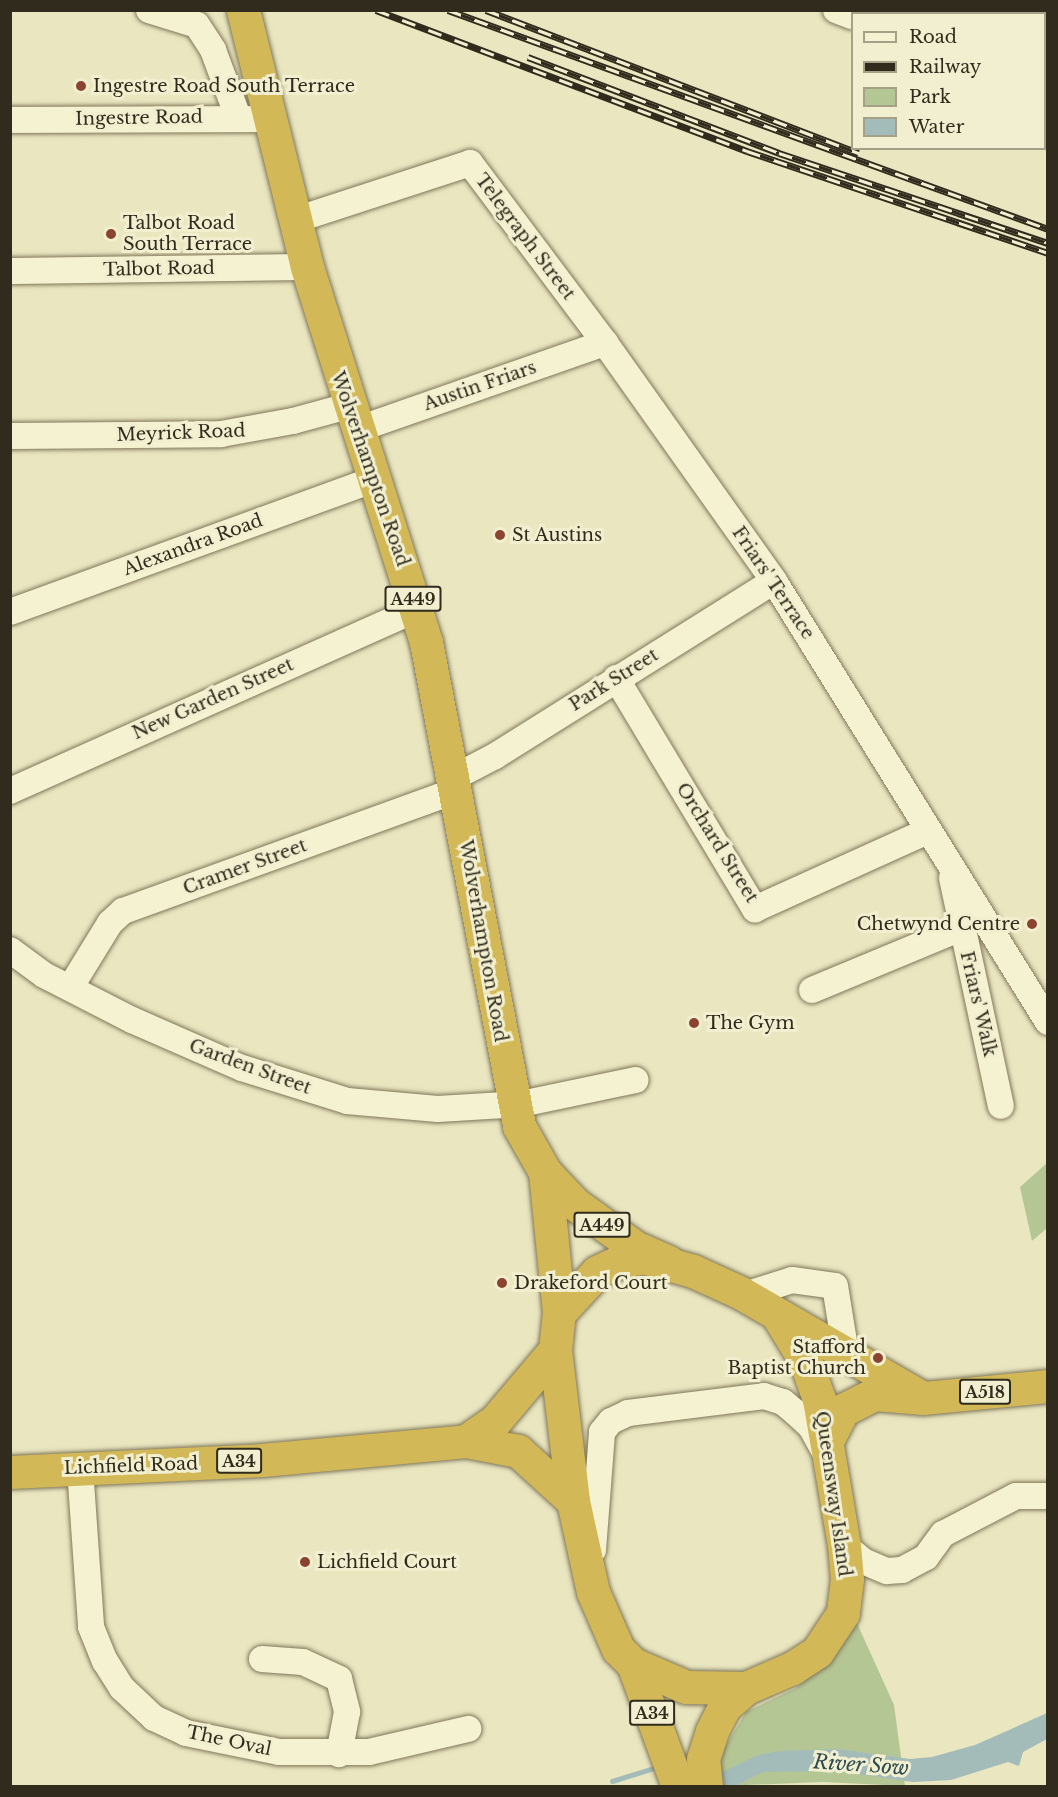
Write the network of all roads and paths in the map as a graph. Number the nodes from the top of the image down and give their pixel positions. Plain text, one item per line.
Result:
1 (149, 10) edge
2 (836, 10) edge
3 (851, 16) edge
4 (245, 22) edge
5 (253, 118) junction
6 (10, 120) edge
7 (295, 220) junction
8 (307, 267) junction
9 (10, 272) edge
10 (605, 343) junction
11 (352, 418) junction
12 (10, 435) edge
13 (375, 479) junction
14 (774, 581) junction
15 (416, 609) junction
16 (10, 612) edge
17 (616, 678) junction
18 (454, 784) junction
19 (10, 791) edge
20 (928, 831) junction
21 (950, 865) junction
22 (961, 928) junction
23 (10, 950) edge
24 (70, 987) junction
25 (813, 990) dead end
26 (1047, 1022) edge
27 (636, 1080) dead end
28 (512, 1104) junction
29 (1001, 1106) dead end
30 (545, 1172) junction
31 (669, 1262) junction
32 (745, 1295) junction
33 (559, 1313) junction
34 (778, 1316) junction
35 (555, 1350) junction
36 (846, 1354) junction
37 (1047, 1386) edge
38 (922, 1398) junction
39 (466, 1441) junction
40 (828, 1450) junction
41 (80, 1468) junction
42 (10, 1472) edge
43 (1047, 1496) edge
44 (573, 1501) junction
45 (844, 1545) junction
46 (592, 1592) junction
47 (262, 1659) dead end
48 (633, 1665) junction
49 (746, 1688) junction
50 (468, 1729) dead end
51 (339, 1754) junction
52 (674, 1774) edge
53 (706, 1786) edge

1 - 5 street
2 - 3 street
4 - 5 highway, Wolverhampton Road / A449
5 - 6 street, Ingestre Road
5 - 7 highway, Wolverhampton Road / A449
7 - 8 highway, Wolverhampton Road / A449
7 - 10 street, Telegraph Street
8 - 9 street, Talbot Road
8 - 11 highway, Wolverhampton Road / A449
10 - 11 street, Austin Friars
10 - 14 street, Friars' Terrace
11 - 12 street, Meyrick Road
11 - 13 highway, Wolverhampton Road / A449
13 - 15 highway, Wolverhampton Road / A449
13 - 16 street, Alexandra Road
14 - 17 street, Park Street
14 - 20 street, Friars' Terrace
15 - 18 highway, Wolverhampton Road / A449
15 - 19 street, New Garden Street
17 - 18 street, Park Street
17 - 20 street, Orchard Street
18 - 24 street, Cramer Street
18 - 28 highway, Wolverhampton Road / A449
20 - 21 street, Friars' Terrace
21 - 22 street, Friars' Walk
21 - 26 street, Friars' Terrace
22 - 25 street
22 - 29 street, Friars' Walk
23 - 24 street, Garden Street
24 - 28 street, Garden Street
27 - 28 street, Garden Street
28 - 30 highway, Wolverhampton Road / A449
30 - 31 highway, Wolverhampton Road / A449
30 - 33 highway, Wolverhampton Road / A449
31 - 32 highway, Queensway Island
31 - 33 highway, Queensway Island
32 - 34 highway, Queensway Island
32 - 36 street
33 - 35 highway, Queensway Island
34 - 36 highway
34 - 40 highway, Queensway Island
35 - 39 highway, Lichfield Road
35 - 44 highway, Queensway Island
36 - 38 highway
37 - 38 highway, A518
38 - 40 highway, A518
39 - 41 highway, Lichfield Road / A34
39 - 44 highway, Lichfield Road / A34
40 - 45 highway, Queensway Island
40 - 46 street
41 - 42 highway, Lichfield Road / A34
41 - 51 street, The Oval
43 - 45 street
44 - 46 highway, Queensway Island
45 - 49 highway, Queensway Island
46 - 48 highway, Queensway Island
47 - 51 street
48 - 49 highway, Queensway Island
48 - 52 highway, A34
49 - 53 highway
50 - 51 street, The Oval

